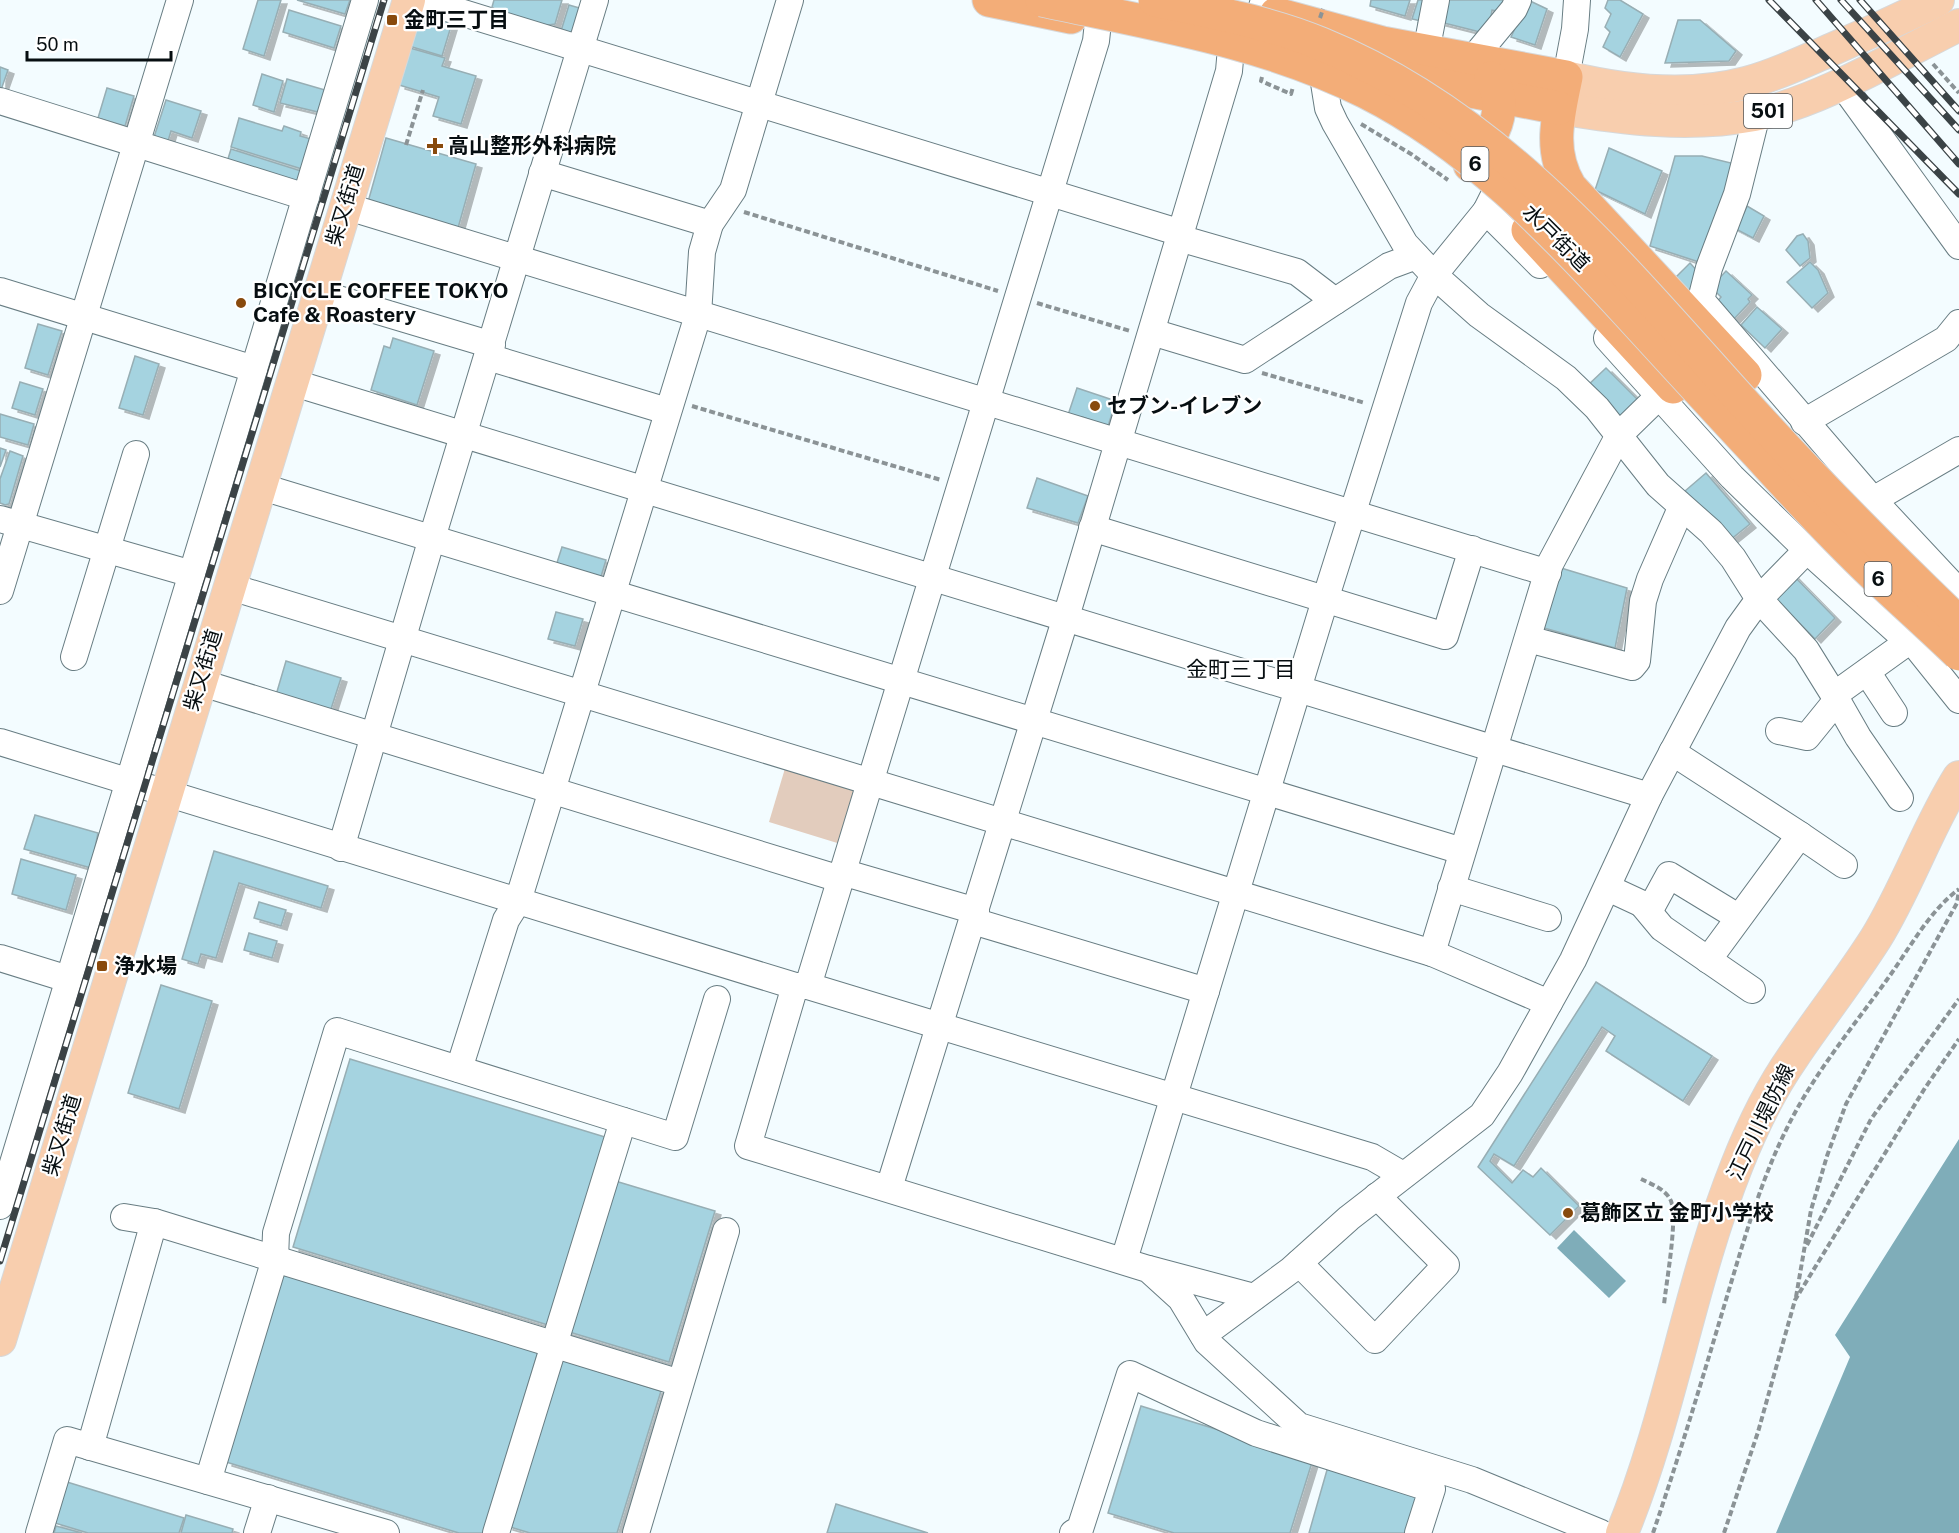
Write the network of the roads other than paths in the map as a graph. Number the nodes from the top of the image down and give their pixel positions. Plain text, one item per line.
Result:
1 (180, 0) edge
2 (365, 0) edge
3 (409, 0) edge
4 (421, 0) edge
5 (595, 0) edge
6 (790, 0) edge
7 (989, 0) edge
8 (1042, 0) edge
9 (1155, 0) edge
10 (1436, 0) edge
11 (1518, 0) edge
12 (1577, 0) edge
13 (1938, 0) edge
14 (1243, 3) edge
15 (1098, 22) junction
16 (1959, 25) edge
17 (1233, 47) junction
18 (579, 49) junction
19 (1426, 52) junction
20 (1471, 61) junction
21 (1324, 83) junction
22 (1841, 83) junction
23 (1563, 92) junction
24 (1501, 97) junction
25 (0, 101) edge
26 (760, 104) junction
27 (1757, 114) junction
28 (134, 144) junction
29 (542, 173) junction
30 (1460, 178) junction
31 (1049, 193) junction
32 (306, 197) junction
33 (1490, 203) junction
34 (345, 206) junction
35 (717, 215) junction
36 (1180, 236) junction
37 (1959, 246) edge
38 (1416, 256) junction
39 (516, 257) junction
40 (1434, 275) junction
41 (0, 291) edge
42 (318, 293) junction
43 (1335, 301) junction
44 (698, 315) junction
45 (83, 316) junction
46 (1959, 323) edge
47 (1150, 337) junction
48 (490, 351) junction
49 (251, 368) junction
50 (291, 382) junction
51 (1666, 392) junction
52 (987, 402) junction
53 (669, 405) junction
54 (1804, 422) junction
55 (465, 434) junction
56 (1619, 435) junction
57 (1118, 441) junction
58 (1959, 450) edge
59 (136, 454) dead end
60 (259, 486) junction
61 (645, 489) junction
62 (1873, 500) junction
63 (1681, 508) junction
64 (1352, 513) junction
65 (10, 522) edge
66 (1092, 528) junction
67 (432, 538) junction
68 (106, 549) junction
69 (1472, 549) junction
70 (1807, 550) junction
71 (1548, 573) junction
72 (192, 574) junction
73 (933, 578) junction
74 (228, 586) junction
75 (0, 591) edge
76 (612, 593) junction
77 (1950, 598) edge
78 (1759, 599) junction
79 (1325, 600) junction
80 (1066, 617) junction
81 (404, 639) junction
82 (1528, 639) junction
83 (1910, 641) junction
84 (1957, 642) edge
85 (74, 657) dead end
86 (1868, 672) junction
87 (199, 682) junction
88 (901, 682) junction
89 (1299, 689) junction
90 (582, 692) junction
91 (1836, 697) junction
92 (1959, 700) edge
93 (1894, 713) dead end
94 (1033, 721) junction
95 (1779, 731) dead end
96 (374, 737) junction
97 (0, 742) edge
98 (1494, 747) junction
99 (1672, 752) junction
100 (1959, 777) edge
101 (871, 781) junction
102 (128, 782) junction
103 (552, 791) junction
104 (166, 793) junction
105 (1267, 793) junction
106 (1649, 796) junction
107 (1900, 798) dead end
108 (1002, 822) junction
109 (1800, 835) junction
110 (341, 848) junction
111 (1462, 851) junction
112 (1844, 865) dead end
113 (841, 875) junction
114 (1451, 888) junction
115 (1608, 888) junction
116 (1236, 892) junction
117 (518, 902) junction
118 (1642, 904) junction
119 (975, 916) junction
120 (1738, 917) junction
121 (1548, 918) dead end
122 (1432, 953) junction
123 (0, 958) edge
124 (1708, 960) junction
125 (68, 979) junction
126 (802, 986) junction
127 (1752, 990) dead end
128 (1206, 991) junction
129 (717, 999) dead end
130 (1549, 1002) junction
131 (940, 1026) junction
132 (459, 1069) junction
133 (1173, 1097) junction
134 (623, 1121) junction
135 (1402, 1175) junction
136 (889, 1188) junction
137 (2, 1194) edge
138 (1377, 1196) junction
139 (124, 1217) dead end
140 (154, 1222) junction
141 (726, 1231) dead end
142 (275, 1259) junction
143 (1124, 1260) junction
144 (1299, 1263) junction
145 (1148, 1269) junction
146 (1254, 1297) junction
147 (1203, 1335) junction
148 (0, 1340) edge
149 (554, 1345) junction
150 (680, 1383) junction
151 (90, 1446) junction
152 (208, 1481) junction
153 (268, 1498) junction
154 (39, 1533) edge
155 (257, 1533) edge
156 (386, 1533) edge
157 (496, 1533) edge
158 (636, 1533) edge
159 (1073, 1533) edge
160 (1418, 1533) edge
161 (1601, 1533) edge
162 (1622, 1533) edge

1 - 28 street
2 - 32 street
3 - 34 main road, 柴又街道
4 - 18 street
5 - 18 street
6 - 26 street
7 - 15 highway
8 - 84 highway, 水戸街道 / 6, bridge
9 - 77 highway, 水戸街道 / 6, bridge
10 - 19 street
11 - 20 street
12 - 23 street
13 - 23 main road, 501
14 - 17 street
14 - 19 highway
15 - 17 highway
15 - 31 street
16 - 22 main road, 501
17 - 21 highway
17 - 24 highway
17 - 36 street
18 - 26 street
18 - 29 street
19 - 20 highway
20 - 23 highway
20 - 24 highway
21 - 30 highway
21 - 38 street
22 - 27 main road, 501
22 - 37 street
23 - 24 highway
23 - 27 main road, 501
23 - 77 highway, bridge
24 - 30 highway
25 - 28 street
26 - 31 street
26 - 35 street
27 - 54 street
28 - 32 street
28 - 45 street
29 - 35 street
29 - 39 street
30 - 33 highway
31 - 36 street
31 - 52 street
32 - 49 street
33 - 40 street
33 - 51 highway
34 - 39 street
34 - 42 main road, 柴又街道
35 - 44 street
36 - 43 street
36 - 47 street
38 - 40 street
38 - 43 street
39 - 44 street
39 - 48 street
40 - 56 street
40 - 64 street
41 - 45 street
42 - 48 street
42 - 50 main road, 柴又街道
43 - 47 street
44 - 52 street
44 - 53 street
45 - 49 street
45 - 65 street
46 - 54 street
47 - 57 street
48 - 53 street
48 - 55 street
49 - 72 street
50 - 55 street
50 - 60 main road, 柴又街道
51 - 56 street
51 - 70 street
51 - 84 highway, bridge
52 - 57 street
52 - 73 street
53 - 61 street
54 - 62 street
55 - 61 street
55 - 67 street
56 - 63 street
56 - 71 street
57 - 64 street
57 - 66 street
58 - 62 street
59 - 68 street
60 - 67 street
60 - 74 main road, 柴又街道
61 - 73 street
61 - 76 street
62 - 70 street
62 - 77 street
63 - 78 street
63 - 82 street
64 - 69 street
64 - 79 street
65 - 68 street
65 - 75 street
66 - 79 street
66 - 80 street
67 - 76 street
67 - 81 street
68 - 72 street
68 - 85 street
69 - 71 street
69 - 79 street
70 - 78 street
70 - 83 street
71 - 82 street
72 - 102 street
73 - 80 street
73 - 88 street
74 - 81 street
74 - 87 main road, 柴又街道
76 - 88 street
76 - 90 street
77 - 83 street
77 - 84 highway, 水戸街道 / 6, bridge
78 - 91 street
78 - 99 street
79 - 89 street
80 - 89 street
80 - 94 street
81 - 90 street
81 - 96 street
82 - 98 street
83 - 86 street
83 - 92 street
86 - 91 street
86 - 93 street
87 - 96 street
87 - 104 main road, 柴又街道
88 - 94 street
88 - 101 street
89 - 98 street
89 - 105 street
90 - 101 street
90 - 103 street
91 - 95 street
91 - 107 street
94 - 105 street
94 - 108 street
96 - 103 street
96 - 110 street
97 - 102 street
98 - 106 street
98 - 111 street
99 - 106 street
99 - 109 street
100 - 162 main road, 江戸川堤防線
101 - 108 street
101 - 113 street
102 - 104 street
102 - 125 street
103 - 113 street
103 - 117 street
104 - 110 street
104 - 148 main road, 柴又街道
105 - 111 street
105 - 116 street
106 - 115 street
108 - 116 street
108 - 119 street
109 - 112 street
109 - 120 street
110 - 117 street
111 - 114 street
113 - 119 street
113 - 126 street
114 - 121 street
114 - 122 street
115 - 118 street
115 - 130 street
116 - 122 street
116 - 128 street
117 - 126 street
117 - 132 street
118 - 120 street
118 - 124 street
119 - 128 street
119 - 131 street
120 - 124 street
122 - 130 street
123 - 125 street
124 - 127 street
125 - 137 street
126 - 131 street
126 - 136 street
128 - 133 street
129 - 134 street
130 - 135 street
131 - 133 street
131 - 136 street
132 - 134 street
132 - 142 street
133 - 135 street
133 - 143 street
134 - 149 street
135 - 138 street
136 - 143 street
138 - 144 street
138 - 144 street
139 - 140 street
140 - 142 street
140 - 151 street
141 - 150 street
142 - 149 street
142 - 152 street
143 - 145 street
144 - 146 street
145 - 146 street
145 - 147 street
146 - 147 street
147 - 161 street
149 - 150 street
149 - 157 street
150 - 158 street
151 - 152 street
151 - 154 street
152 - 153 street
153 - 155 street
153 - 156 street
159 - 160 street

